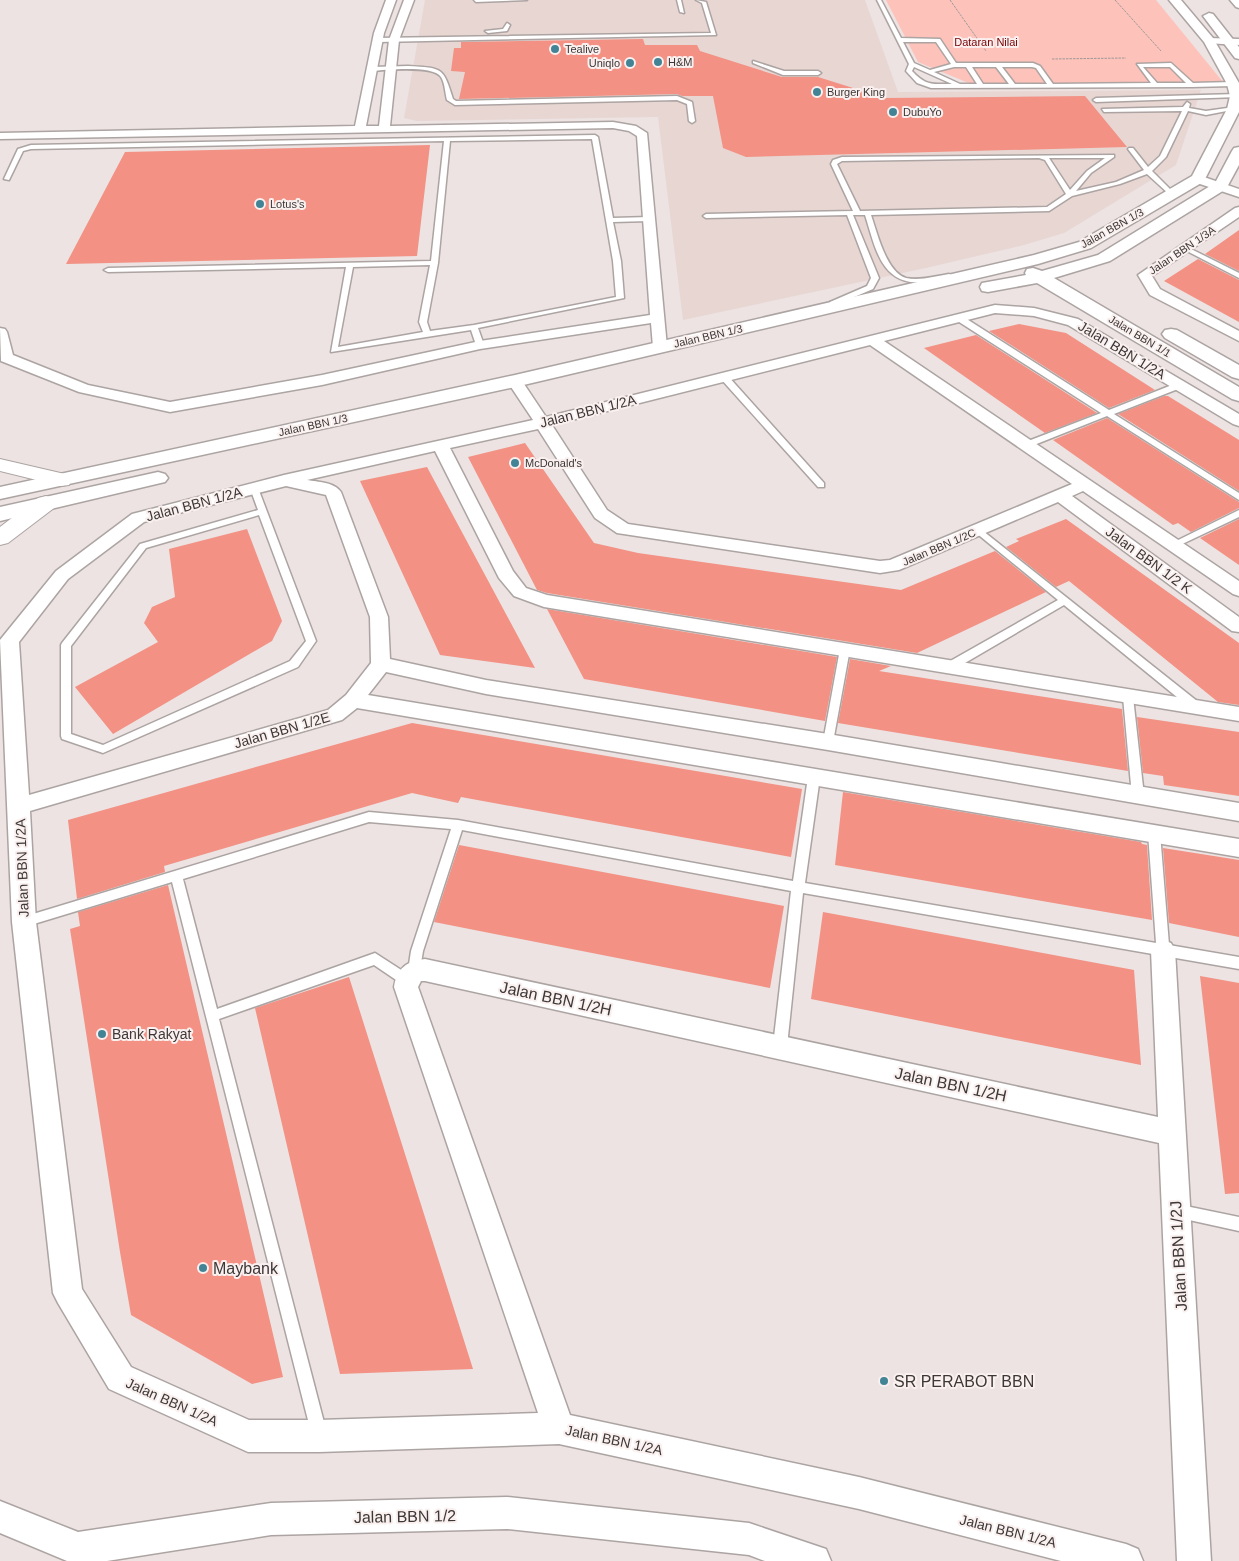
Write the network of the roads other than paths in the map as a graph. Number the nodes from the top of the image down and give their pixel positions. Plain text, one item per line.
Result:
1 (391, 0) edge
2 (409, 0) edge
3 (525, 0) edge
4 (679, 0) edge
5 (698, 0) edge
6 (879, 0) edge
7 (1175, 0) edge
8 (1235, 0) edge
9 (476, 1) edge
10 (1239, 5) edge
11 (1202, 7) dead end
12 (682, 12) dead end
13 (507, 25) dead end
14 (480, 31) dead end
15 (465, 32) dead end
16 (395, 36) junction
17 (379, 37) junction
18 (900, 40) junction
19 (1209, 41) junction
20 (1234, 42) edge
21 (1239, 55) edge
22 (754, 62) dead end
23 (912, 64) junction
24 (954, 65) junction
25 (968, 65) junction
26 (998, 65) junction
27 (372, 69) junction
28 (391, 69) junction
29 (929, 72) junction
30 (818, 73) dead end
31 (1156, 85) junction
32 (1192, 85) junction
33 (962, 86) junction
34 (980, 86) junction
35 (1014, 86) junction
36 (1052, 86) junction
37 (1235, 96) junction
38 (1188, 98) junction
39 (1096, 100) dead end
40 (1104, 110) dead end
41 (1185, 112) junction
42 (1206, 113) junction
43 (692, 121) dead end
44 (1220, 123) junction
45 (384, 128) junction
46 (360, 129) junction
47 (5, 135) edge
48 (447, 140) junction
49 (1131, 150) dead end
50 (0, 151) edge
51 (1239, 151) edge
52 (1040, 156) junction
53 (1148, 171) junction
54 (7, 179) dead end
55 (1198, 179) junction
56 (1221, 186) junction
57 (1239, 193) edge
58 (1172, 194) junction
59 (1070, 195) junction
60 (1239, 211) edge
61 (853, 212) junction
62 (867, 212) junction
63 (706, 216) dead end
64 (650, 219) junction
65 (610, 220) junction
66 (1233, 222) edge
67 (1185, 248) junction
68 (1038, 258) junction
69 (1104, 258) junction
70 (434, 262) junction
71 (1016, 263) junction
72 (350, 265) junction
73 (108, 270) dead end
74 (1062, 272) junction
75 (1239, 276) edge
76 (1041, 277) junction
77 (1091, 280) dead end
78 (976, 281) junction
79 (822, 309) junction
80 (1096, 310) junction
81 (1136, 314) dead end
82 (656, 318) junction
83 (959, 318) junction
84 (1153, 324) dead end
85 (474, 327) junction
86 (0, 332) edge
87 (427, 334) junction
88 (787, 335) dead end
89 (1239, 337) edge
90 (871, 340) junction
91 (749, 344) dead end
92 (480, 345) junction
93 (660, 348) junction
94 (1239, 373) edge
95 (724, 377) junction
96 (1180, 385) junction
97 (528, 390) junction
98 (1239, 395) edge
99 (1109, 413) junction
100 (1239, 421) edge
101 (542, 423) junction
102 (1026, 445) junction
103 (440, 446) junction
104 (375, 459) junction
105 (0, 466) edge
106 (61, 480) junction
107 (284, 480) junction
108 (1085, 484) junction
109 (821, 485) dead end
110 (254, 488) junction
111 (334, 492) junction
112 (0, 493) edge
113 (1060, 494) junction
114 (1239, 497) edge
115 (46, 503) junction
116 (263, 511) junction
117 (1239, 513) edge
118 (0, 514) edge
119 (978, 530) junction
120 (0, 538) edge
121 (1173, 545) junction
122 (1239, 590) edge
123 (1065, 600) junction
124 (1239, 626) edge
125 (845, 649) junction
126 (380, 664) junction
127 (949, 667) junction
128 (1128, 697) junction
129 (353, 700) junction
130 (1199, 708) junction
131 (1239, 714) edge
132 (828, 742) junction
133 (814, 777) junction
134 (1138, 796) junction
135 (19, 806) junction
136 (1239, 812) edge
137 (458, 825) junction
138 (1154, 833) junction
139 (1239, 848) edge
140 (176, 876) junction
141 (798, 887) junction
142 (24, 922) junction
143 (1163, 950) junction
144 (1239, 963) edge
145 (411, 975) junction
146 (212, 1016) junction
147 (780, 1046) junction
148 (1172, 1133) junction
149 (1176, 1211) junction
150 (1239, 1224) edge
151 (559, 1428) junction
152 (319, 1436) junction
153 (0, 1517) edge
154 (814, 1561) edge
155 (1126, 1561) edge
156 (1194, 1561) edge

1 - 17 street
2 - 16 street
3 - 9 lane
4 - 12 lane
5 - 16 lane
6 - 18 lane
7 - 19 street
8 - 10 street
11 - 20 street
13 - 14 lane
15 - 16 lane
16 - 17 lane
16 - 28 street
17 - 27 street
18 - 23 lane
18 - 24 lane
19 - 20 street
19 - 37 street
20 - 21 street
22 - 30 lane
23 - 29 lane
23 - 33 lane
24 - 25 lane
24 - 29 lane
25 - 26 lane
25 - 34 lane
26 - 35 lane
26 - 36 lane
27 - 28 lane
27 - 46 street
28 - 43 lane
28 - 45 street
29 - 33 lane
31 - 32 lane
31 - 32 lane
31 - 36 lane
32 - 37 lane
33 - 34 lane
34 - 35 lane
35 - 36 lane
37 - 38 lane
37 - 42 lane
37 - 44 street
38 - 39 lane
38 - 41 lane
40 - 41 lane
41 - 42 lane
41 - 53 lane
42 - 44 lane
44 - 55 street
45 - 46 street
45 - 64 street
46 - 47 street
47 - 50 street
48 - 54 lane
48 - 65 lane
48 - 70 lane
49 - 53 lane
51 - 56 street
52 - 59 lane
52 - 59 lane
52 - 61 lane
53 - 58 lane
53 - 59 lane
55 - 56 street
55 - 58 street, Jalan BBN 1/3
56 - 57 street
56 - 69 street, Jalan BBN 1/3
58 - 68 street, Jalan BBN 1/3
59 - 62 lane
60 - 66 street, Jalan BBN 1/3A
61 - 62 lane
61 - 63 lane
61 - 79 lane
62 - 78 lane
64 - 65 lane
64 - 82 street
65 - 85 lane
66 - 67 street, Jalan BBN 1/3A
67 - 75 lane
67 - 89 street, Jalan BBN 1/3A
68 - 71 street, Jalan BBN 1/3
68 - 74 street, Jalan BBN 1/1
69 - 74 street, Jalan BBN 1/3
69 - 77 street
70 - 72 lane
70 - 87 lane
71 - 76 street, Jalan BBN 1/1
71 - 78 street, Jalan BBN 1/3
72 - 73 lane
72 - 87 lane
74 - 76 street, Jalan BBN 1/3
74 - 81 street, Jalan BBN 1/1
76 - 78 street, Jalan BBN 1/3
76 - 80 street, Jalan BBN 1/1
78 - 79 street, Jalan BBN 1/3
78 - 80 street
78 - 88 street, Jalan BBN 1/3
79 - 93 street, Jalan BBN 1/3
80 - 98 street, Jalan BBN 1/1
82 - 92 street
82 - 93 street
83 - 90 street, Jalan BBN 1/2A
83 - 96 street, Jalan BBN 1/2A
83 - 99 lane
84 - 94 street, Jalan BBN 1/1
85 - 87 lane
85 - 92 lane
86 - 92 street
90 - 95 street, Jalan BBN 1/2A
90 - 102 street
91 - 93 street
93 - 97 street, Jalan BBN 1/3
95 - 101 street, Jalan BBN 1/2A
95 - 109 lane
96 - 99 lane
96 - 100 street, Jalan BBN 1/2A
97 - 101 street, Jalan BBN 1/2C
97 - 106 street, Jalan BBN 1/3
97 - 115 street, Jalan BBN 1/3
99 - 102 lane
99 - 114 lane
101 - 103 street, Jalan BBN 1/2A
101 - 119 street, Jalan BBN 1/2C
102 - 108 street
103 - 104 street, Jalan BBN 1/2A
103 - 125 street
104 - 107 street, Jalan BBN 1/2A
104 - 111 street
105 - 106 main road
106 - 112 street, Jalan BBN 1/3
107 - 110 street, Jalan BBN 1/2A
107 - 111 street
108 - 113 street, Jalan BBN 1/2C
108 - 121 street, Jalan BBN 1/2 K
110 - 116 lane
110 - 135 street, Jalan BBN 1/2A
111 - 126 street
113 - 119 street, Jalan BBN 1/2C
113 - 124 street, Jalan BBN 1/2 K
115 - 118 street, Jalan BBN 1/3
115 - 120 main road
116 - 116 lane
117 - 121 lane
119 - 123 lane
121 - 122 street, Jalan BBN 1/2 K
123 - 127 lane
123 - 130 lane
125 - 127 street
125 - 132 lane
126 - 129 street, Jalan BBN 1/2E
126 - 132 street
127 - 128 street
128 - 130 street
128 - 134 lane
129 - 133 street
129 - 135 street, Jalan BBN 1/2E
130 - 131 street
132 - 134 street
133 - 138 street
133 - 141 lane
134 - 136 street
135 - 142 street, Jalan BBN 1/2A
137 - 140 lane
137 - 141 lane
137 - 145 lane
138 - 139 street
138 - 143 lane
140 - 142 lane
140 - 146 lane
141 - 143 lane
141 - 147 lane
142 - 152 street, Jalan BBN 1/2A
143 - 144 lane
143 - 148 street, Jalan BBN 1/2J
145 - 146 lane
145 - 147 street, Jalan BBN 1/2H
145 - 151 street
146 - 152 lane
147 - 148 street, Jalan BBN 1/2H
148 - 149 street, Jalan BBN 1/2J
149 - 150 lane
149 - 156 street, Jalan BBN 1/2J
151 - 152 street, Jalan BBN 1/2A
151 - 155 street, Jalan BBN 1/2A
153 - 154 street, Jalan BBN 1/2

